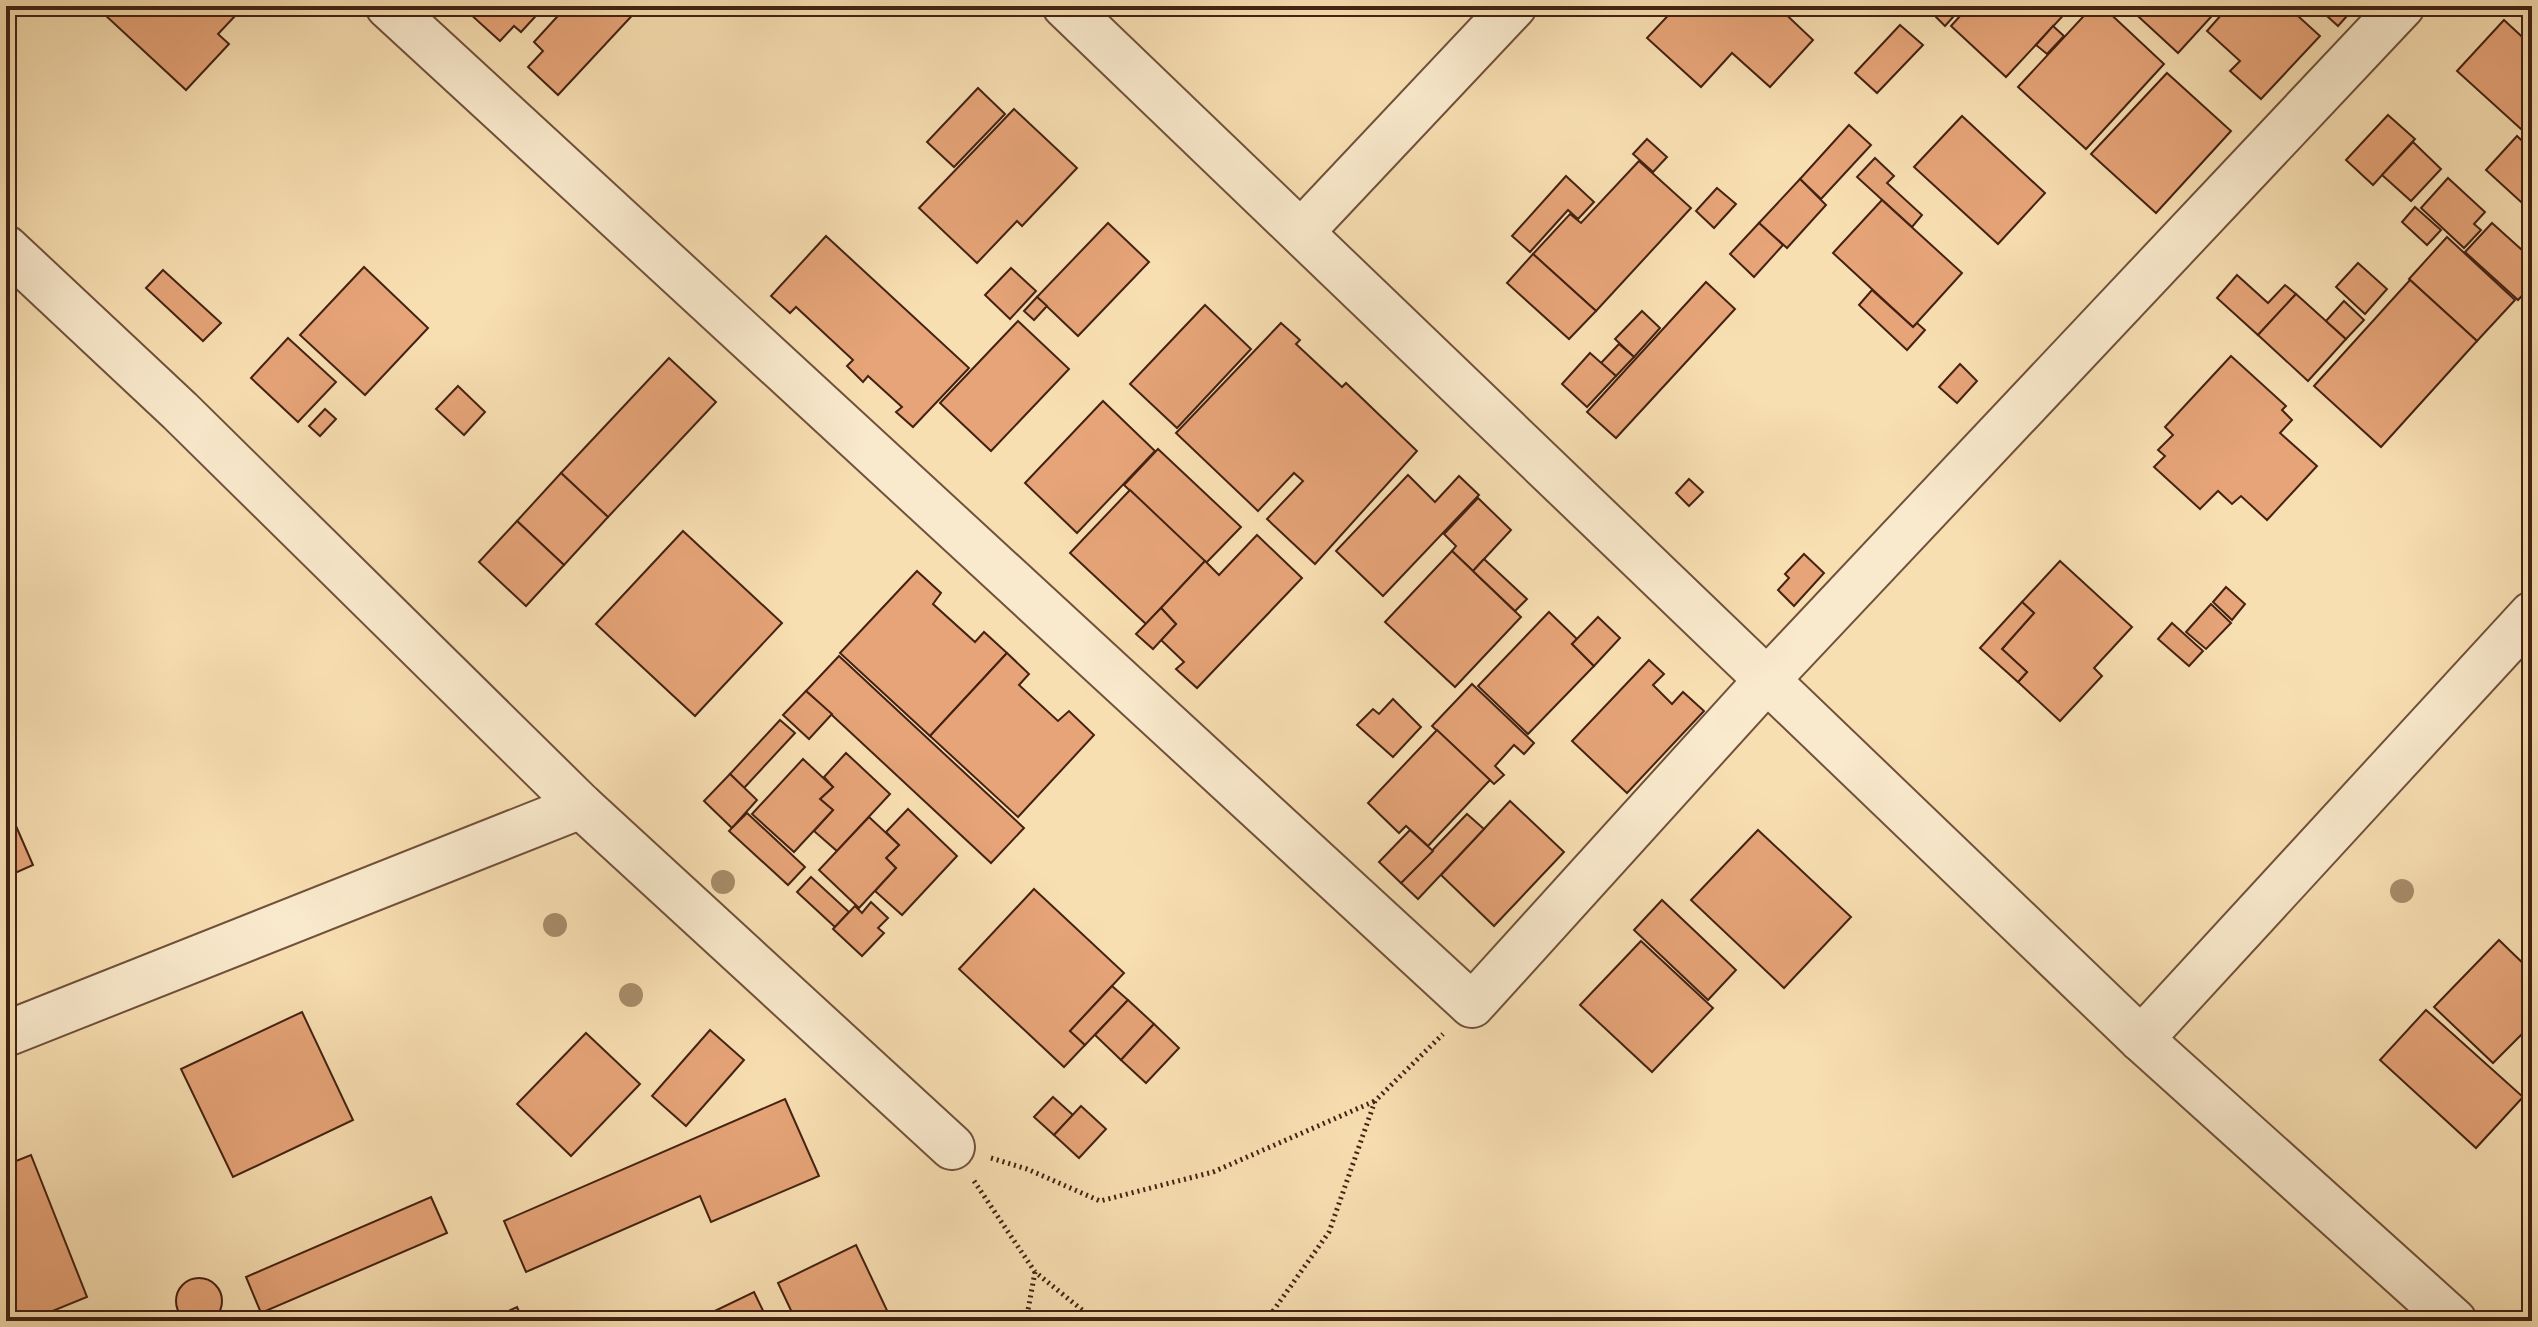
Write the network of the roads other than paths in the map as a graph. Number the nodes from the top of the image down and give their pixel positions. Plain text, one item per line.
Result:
1 (388, 6) edge
2 (1065, 6) edge
3 (1514, 6) edge
4 (2402, 6) edge
5 (1302, 231) junction
6 (6, 248) edge
7 (2532, 614) edge
8 (1765, 682) junction
9 (581, 806) junction
10 (6, 1034) edge
11 (2141, 1039) junction
12 (952, 1147) road end
13 (2454, 1321) edge

1 - 8 street
2 - 5 street
3 - 5 street
4 - 8 street
5 - 8 street
6 - 9 street
7 - 11 street
8 - 11 street
9 - 10 street
9 - 12 street
11 - 13 street

